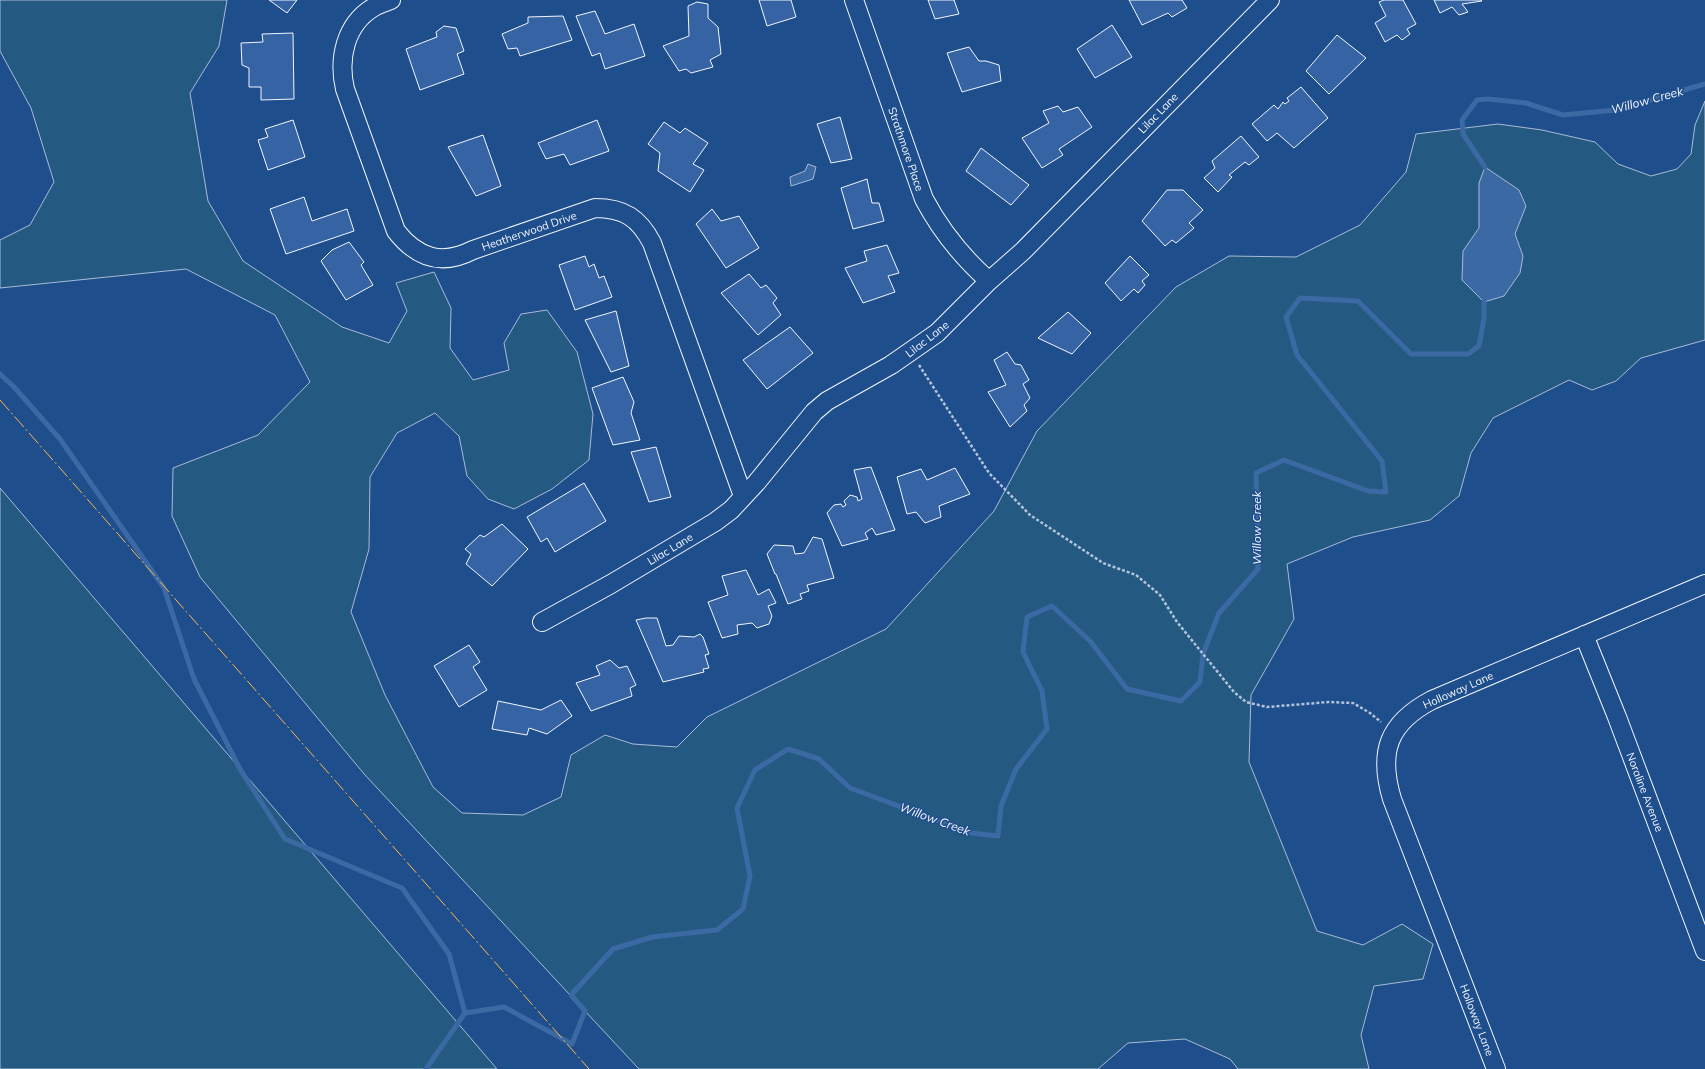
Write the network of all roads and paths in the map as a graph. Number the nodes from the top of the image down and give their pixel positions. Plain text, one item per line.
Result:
1 (391, 0) edge
2 (854, 0) edge
3 (1270, 0) edge
4 (989, 281) junction
5 (911, 352) junction
6 (743, 496) junction
7 (1705, 584) edge
8 (542, 622) dead end
9 (1584, 635) junction
10 (1394, 732) junction
11 (1705, 951) edge
12 (1496, 1069) edge

1 - 6 street, Heatherwood Drive
2 - 4 street, Strathmore Place
3 - 4 street, Lilac Lane
4 - 5 street, Lilac Lane
5 - 6 street, Lilac Lane
5 - 10 path
6 - 8 street, Lilac Lane
7 - 9 street, Holloway Lane
9 - 10 street, Holloway Lane
9 - 11 street, Noraline Avenue
10 - 12 street, Holloway Lane

